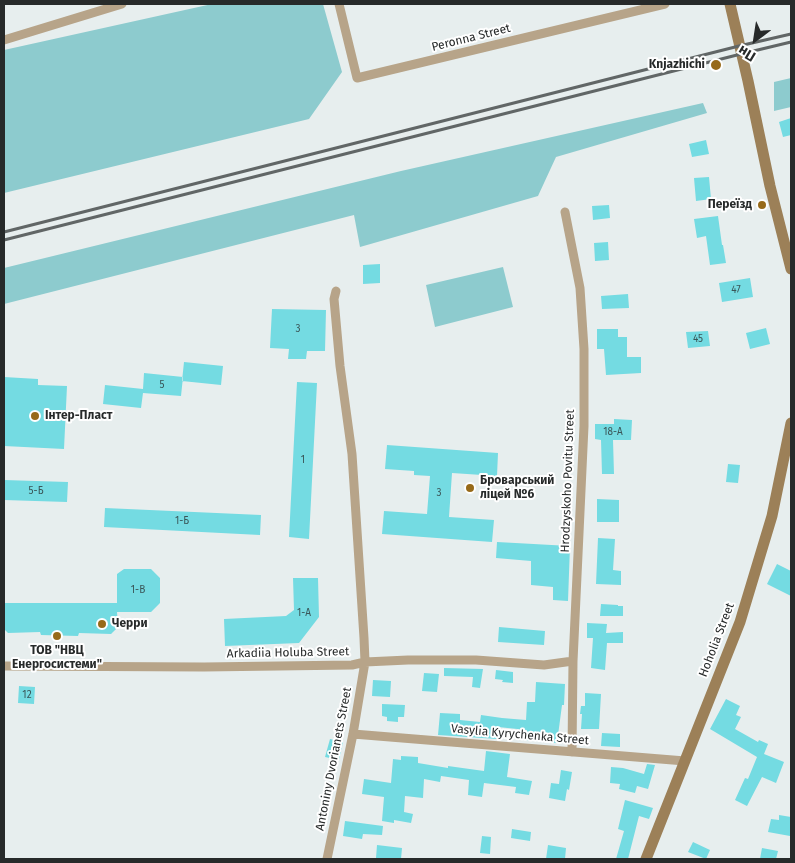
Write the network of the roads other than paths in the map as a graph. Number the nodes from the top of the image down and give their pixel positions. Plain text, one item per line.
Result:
1 (122, 4) edge
2 (340, 4) edge
3 (665, 4) edge
4 (730, 4) edge
5 (4, 40) edge
6 (565, 212) dead end
7 (788, 242) edge
8 (791, 269) edge
9 (336, 291) dead end
10 (791, 423) edge
11 (573, 661) junction
12 (364, 662) junction
13 (4, 666) edge
14 (353, 734) junction
15 (572, 752) junction
16 (684, 761) junction
17 (327, 859) edge
18 (646, 859) edge

1 - 5 street
2 - 3 street, Peronna Street
4 - 7 street
6 - 11 street, Hrodzyskoho Povitu Street
7 - 8 street
9 - 12 street, Antoniny Dvorianets Street
10 - 16 street, Hoholia Street
11 - 12 street, Arkadiia Holuba Street
11 - 15 street, Hrodzyskoho Povitu Street
12 - 13 street, Arkadiia Holuba Street
12 - 14 street, Antoniny Dvorianets Street
14 - 15 street, Vasylia Kyrychenka Street
14 - 17 street, Antoniny Dvorianets Street
15 - 16 street, Vasylia Kyrychenka Street
16 - 18 street, Hoholia Street

